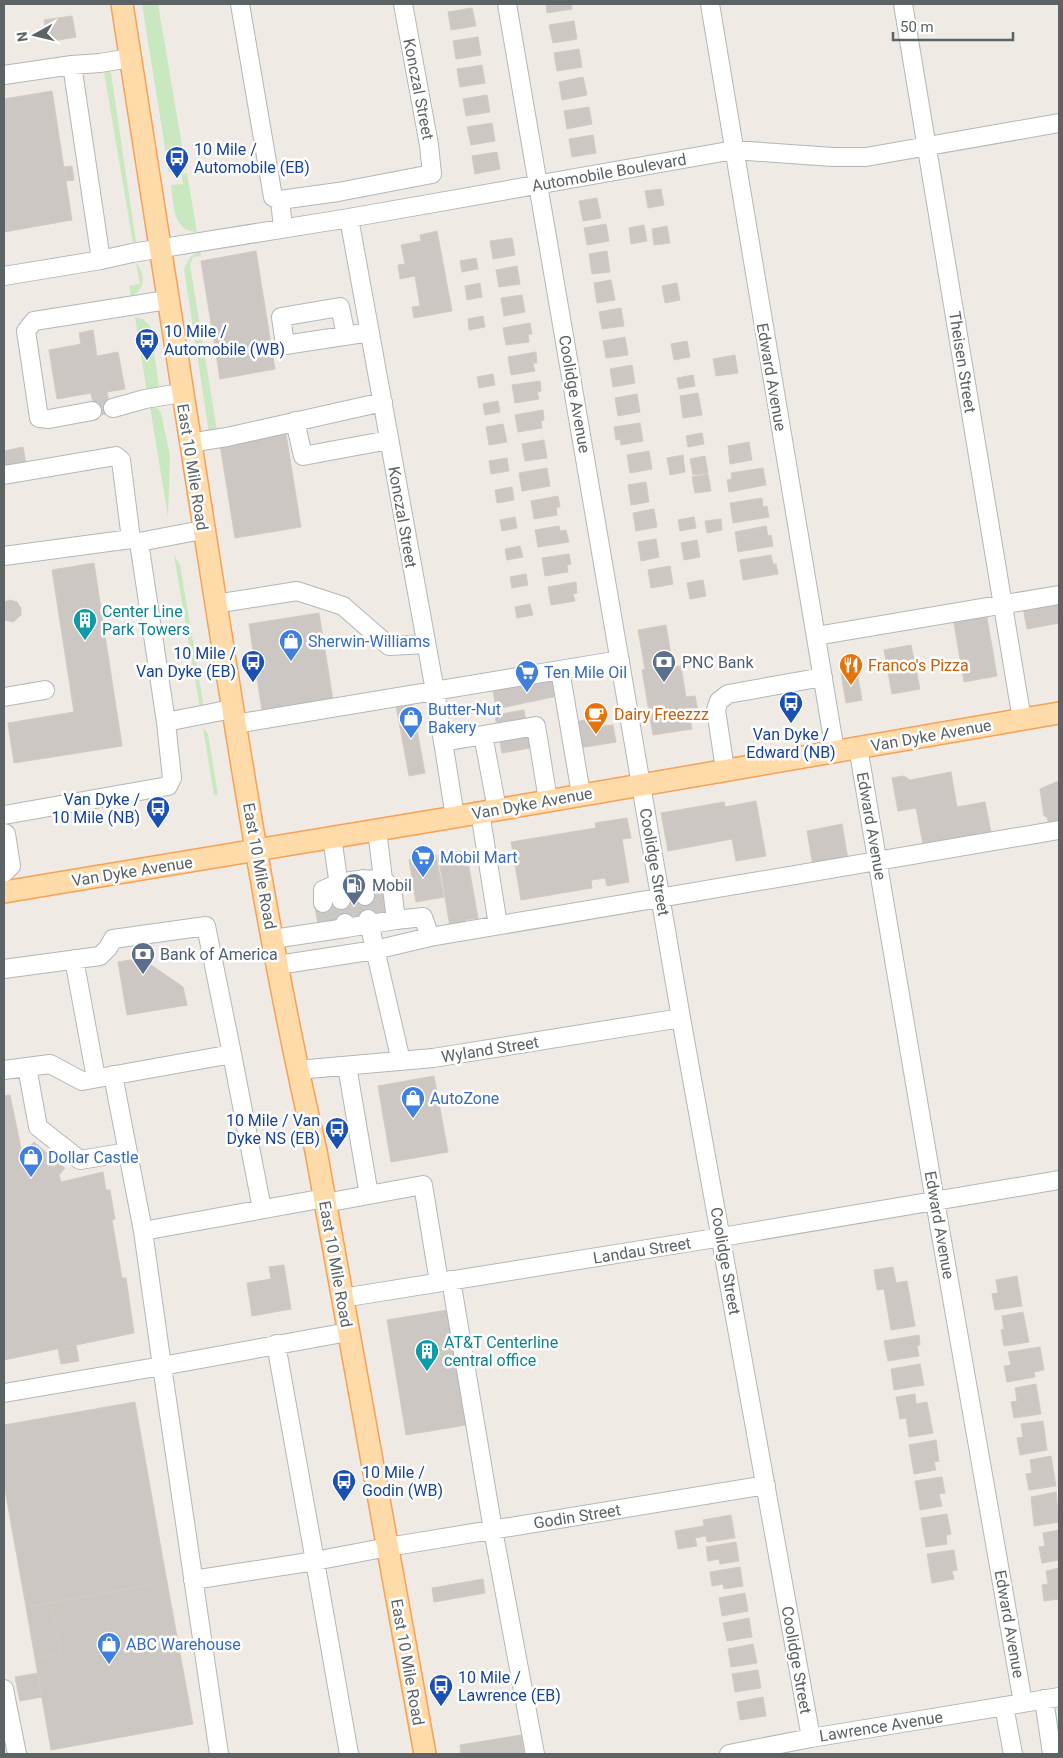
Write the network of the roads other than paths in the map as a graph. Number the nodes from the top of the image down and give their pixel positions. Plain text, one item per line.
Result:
1 (122, 4) edge
2 (240, 4) edge
3 (403, 4) edge
4 (507, 4) edge
5 (710, 4) edge
6 (903, 4) edge
7 (130, 58) junction
8 (72, 65) junction
9 (4, 75) edge
10 (1059, 123) edge
11 (927, 146) junction
12 (734, 150) junction
13 (432, 174) junction
14 (538, 184) junction
15 (280, 200) junction
16 (434, 203) junction
17 (349, 218) junction
18 (283, 228) junction
19 (160, 249) junction
20 (102, 260) junction
21 (4, 276) edge
22 (167, 300) junction
23 (370, 332) junction
24 (346, 336) dead end
25 (181, 393) junction
26 (382, 402) junction
27 (113, 408) dead end
28 (92, 411) dead end
29 (295, 421) junction
30 (389, 440) junction
31 (189, 443) junction
32 (4, 475) edge
33 (202, 530) junction
34 (135, 541) junction
35 (4, 556) edge
36 (1059, 595) edge
37 (216, 604) junction
38 (1003, 605) junction
39 (816, 636) junction
40 (426, 644) junction
41 (620, 660) junction
42 (560, 670) junction
43 (823, 677) junction
44 (45, 690) dead end
45 (435, 691) junction
46 (4, 697) edge
47 (1059, 712) edge
48 (234, 716) junction
49 (1022, 720) junction
50 (166, 722) junction
51 (483, 735) junction
52 (443, 742) junction
53 (858, 747) junction
54 (835, 751) junction
55 (725, 770) junction
56 (641, 784) junction
57 (581, 794) junction
58 (548, 800) junction
59 (488, 811) junction
60 (4, 816) edge
61 (455, 817) junction
62 (378, 830) junction
63 (1059, 830) edge
64 (4, 833) edge
65 (332, 837) junction
66 (256, 850) junction
67 (878, 860) junction
68 (383, 879) junction
69 (338, 883) junction
70 (4, 885) edge
71 (661, 898) junction
72 (341, 900) tunnel mouth
73 (324, 903) tunnel mouth
74 (396, 920) junction
75 (368, 922) junction
76 (498, 925) junction
77 (430, 936) junction
78 (273, 939) junction
79 (375, 950) junction
80 (74, 959) junction
81 (278, 965) junction
82 (4, 969) edge
83 (681, 1018) junction
84 (232, 1054) junction
85 (401, 1061) junction
86 (347, 1066) junction
87 (28, 1067) junction
88 (4, 1070) edge
89 (298, 1070) junction
90 (113, 1075) junction
91 (96, 1078) junction
92 (128, 1152) junction
93 (1059, 1180) edge
94 (369, 1195) junction
95 (325, 1200) junction
96 (935, 1201) junction
97 (262, 1209) junction
98 (143, 1231) junction
99 (722, 1238) junction
100 (445, 1281) junction
101 (342, 1298) junction
102 (348, 1332) junction
103 (276, 1344) junction
104 (162, 1366) junction
105 (4, 1393) edge
106 (766, 1485) junction
107 (493, 1530) junction
108 (388, 1547) junction
109 (315, 1561) junction
110 (193, 1580) junction
111 (4, 1689) edge
112 (1052, 1698) edge
113 (1023, 1703) junction
114 (1004, 1706) junction
115 (811, 1738) junction
116 (16, 1754) edge
117 (219, 1754) edge
118 (349, 1754) edge
119 (425, 1754) edge
120 (535, 1754) edge
121 (729, 1754) edge
122 (1013, 1754) edge
123 (1052, 1754) edge

1 - 7 main road, East 10 Mile Road
2 - 15 street
3 - 13 street, Konczal Street
4 - 14 street, Coolidge Avenue
5 - 12 street, Edward Avenue
6 - 11 street, Theisen Street
7 - 8 street
7 - 19 main road, East 10 Mile Road
8 - 9 street
8 - 20 street
10 - 11 street, Automobile Boulevard
11 - 12 street, Automobile Boulevard
11 - 38 street, Theisen Street
12 - 14 street, Automobile Boulevard
12 - 39 street, Edward Avenue
13 - 15 street
13 - 16 street, Konczal Street
14 - 16 street, Automobile Boulevard
14 - 41 street, Coolidge Avenue
15 - 18 street
16 - 17 street, Automobile Boulevard
17 - 18 street, Automobile Boulevard
17 - 23 street, Konczal Street
18 - 19 street, Automobile Boulevard
19 - 20 street, Automobile Boulevard
19 - 22 main road, East 10 Mile Road
20 - 21 street, Automobile Boulevard
22 - 25 main road, East 10 Mile Road
22 - 28 street
23 - 24 street
23 - 26 street, Konczal Street
25 - 27 street
25 - 31 main road, East 10 Mile Road
26 - 29 street
26 - 30 street, Konczal Street
29 - 30 street
29 - 31 street
30 - 40 street, Konczal Street
31 - 33 main road, East 10 Mile Road
32 - 34 street
33 - 34 street
33 - 37 main road, East 10 Mile Road
34 - 35 street
34 - 50 street
36 - 38 street
37 - 40 street
37 - 48 main road, East 10 Mile Road
38 - 39 street
38 - 49 street, Theisen Street
39 - 43 street, Edward Avenue
40 - 45 street, Konczal Street
41 - 42 street
41 - 56 street, Coolidge Avenue
42 - 45 street
42 - 57 street
43 - 54 street, Edward Avenue
43 - 55 street
44 - 46 street
45 - 48 street
45 - 52 street, Konczal Street
47 - 49 main road, Van Dyke Avenue
48 - 50 street
48 - 66 main road, East 10 Mile Road
49 - 53 main road, Van Dyke Avenue
50 - 60 street
51 - 52 street
51 - 58 street
51 - 59 street
52 - 61 street, Konczal Street
53 - 54 main road, Van Dyke Avenue
53 - 67 street, Edward Avenue
54 - 55 main road, Van Dyke Avenue
55 - 56 main road, Van Dyke Avenue
56 - 57 main road, Van Dyke Avenue
56 - 71 street, Coolidge Street
57 - 58 main road, Van Dyke Avenue
58 - 59 main road, Van Dyke Avenue
59 - 61 main road, Van Dyke Avenue
59 - 76 street
61 - 62 main road, Van Dyke Avenue
62 - 65 main road, Van Dyke Avenue
62 - 68 street
63 - 67 street
64 - 70 street
65 - 66 main road, Van Dyke Avenue
65 - 69 street
66 - 70 main road, Van Dyke Avenue
66 - 78 main road, East 10 Mile Road
67 - 71 street
67 - 96 street, Edward Avenue
68 - 69 street
68 - 74 street
69 - 72 street
69 - 73 street
71 - 76 street
71 - 83 street, Coolidge Street
74 - 75 street
74 - 77 street
75 - 78 street
75 - 79 street
76 - 77 street
77 - 79 street
78 - 81 main road, East 10 Mile Road
79 - 81 street
79 - 85 street
80 - 82 street
80 - 84 street
80 - 91 street
81 - 89 main road, East 10 Mile Road
83 - 85 street, Wyland Street
83 - 99 street, Coolidge Street
84 - 90 street
84 - 97 street
85 - 86 street, Wyland Street
86 - 89 street, Wyland Street
86 - 94 street
87 - 88 street
87 - 91 street
87 - 92 street
89 - 95 main road, East 10 Mile Road
90 - 91 street
90 - 92 street
92 - 98 street
93 - 96 street, Landau Street
94 - 95 street
94 - 100 street
95 - 97 street
95 - 101 main road, East 10 Mile Road
96 - 99 street, Landau Street
96 - 113 street, Edward Avenue
97 - 98 street
98 - 104 street
99 - 100 street, Landau Street
99 - 106 street, Coolidge Street
100 - 101 street, Landau Street
100 - 107 street
101 - 102 main road, East 10 Mile Road
102 - 103 street
102 - 108 main road, East 10 Mile Road
103 - 104 street
103 - 109 street
104 - 105 street
104 - 110 street
106 - 107 street, Godin Street
106 - 115 street, Coolidge Street
107 - 108 street, Godin Street
107 - 120 street
108 - 109 street, Godin Street
108 - 119 main road, East 10 Mile Road
109 - 110 street, Godin Street
109 - 118 street
110 - 117 street
111 - 116 street
112 - 113 street
112 - 123 street
113 - 114 street, Lawrence Avenue
114 - 115 street, Lawrence Avenue
114 - 122 street
115 - 121 street, Lawrence Avenue

